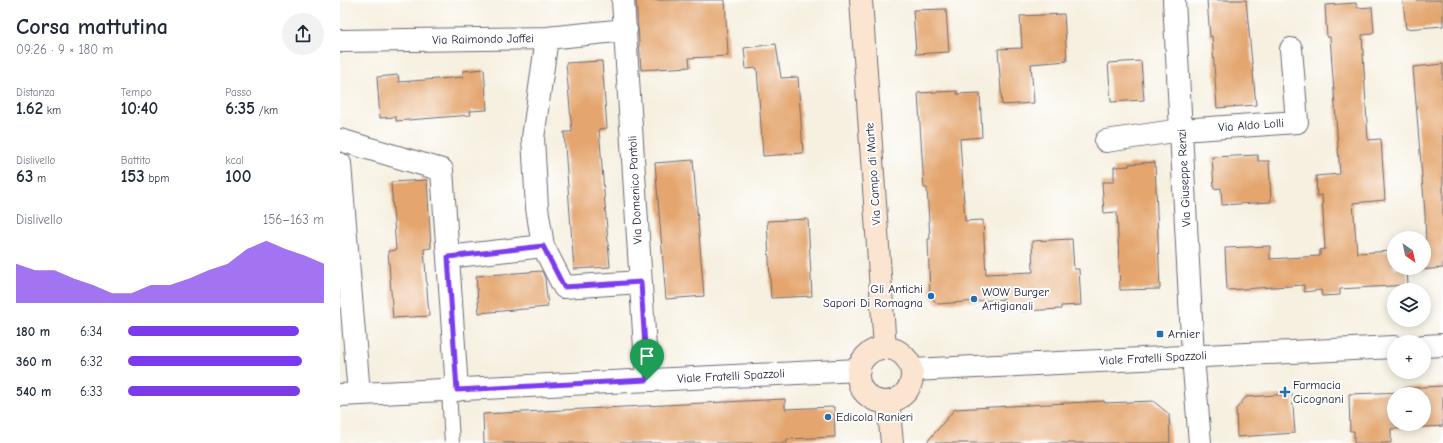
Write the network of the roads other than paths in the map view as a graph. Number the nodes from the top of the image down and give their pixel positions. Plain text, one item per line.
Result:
1 (623, 0) edge
2 (861, 0) edge
3 (1174, 0) edge
4 (626, 30) junction
5 (547, 38) junction
6 (340, 41) edge
7 (1291, 49) dead end
8 (1181, 130) junction
9 (340, 140) edge
10 (1106, 141) dead end
11 (340, 164) edge
12 (543, 246) junction
13 (448, 257) junction
14 (641, 282) junction
15 (1443, 345) edge
16 (1431, 346) edge
17 (1387, 347) edge
18 (885, 348) junction
19 (1193, 356) junction
20 (859, 370) junction
21 (912, 370) junction
22 (647, 380) junction
23 (453, 390) junction
24 (349, 395) edge
25 (888, 402) junction
26 (452, 443) edge
27 (892, 443) edge
28 (1200, 443) edge

1 - 4 street, Via Domenico Pantoli
2 - 18 main road, Via Campo di Marte
3 - 8 street, Via Giuseppe Renzi
4 - 5 street, Via Raimondo Jaffei
4 - 14 street, Via Domenico Pantoli
5 - 6 street, Via Raimondo Jaffei
5 - 12 street
7 - 8 street, Via Aldo Lolli
8 - 10 street
8 - 19 street, Via Giuseppe Renzi
9 - 13 street
11 - 24 street
12 - 13 street
12 - 14 street
13 - 23 street
14 - 22 street, Via Domenico Pantoli
15 - 16 street
17 - 19 street, Viale Fratelli Spazzoli
18 - 20 main road
18 - 21 main road
19 - 21 street, Viale Fratelli Spazzoli
19 - 28 street, Via Giuseppe Renzi
20 - 22 street, Viale Fratelli Spazzoli
20 - 25 main road
21 - 25 main road
22 - 23 street, Viale Fratelli Spazzoli
23 - 24 street, Viale Fratelli Spazzoli
23 - 26 lane
25 - 27 main road

